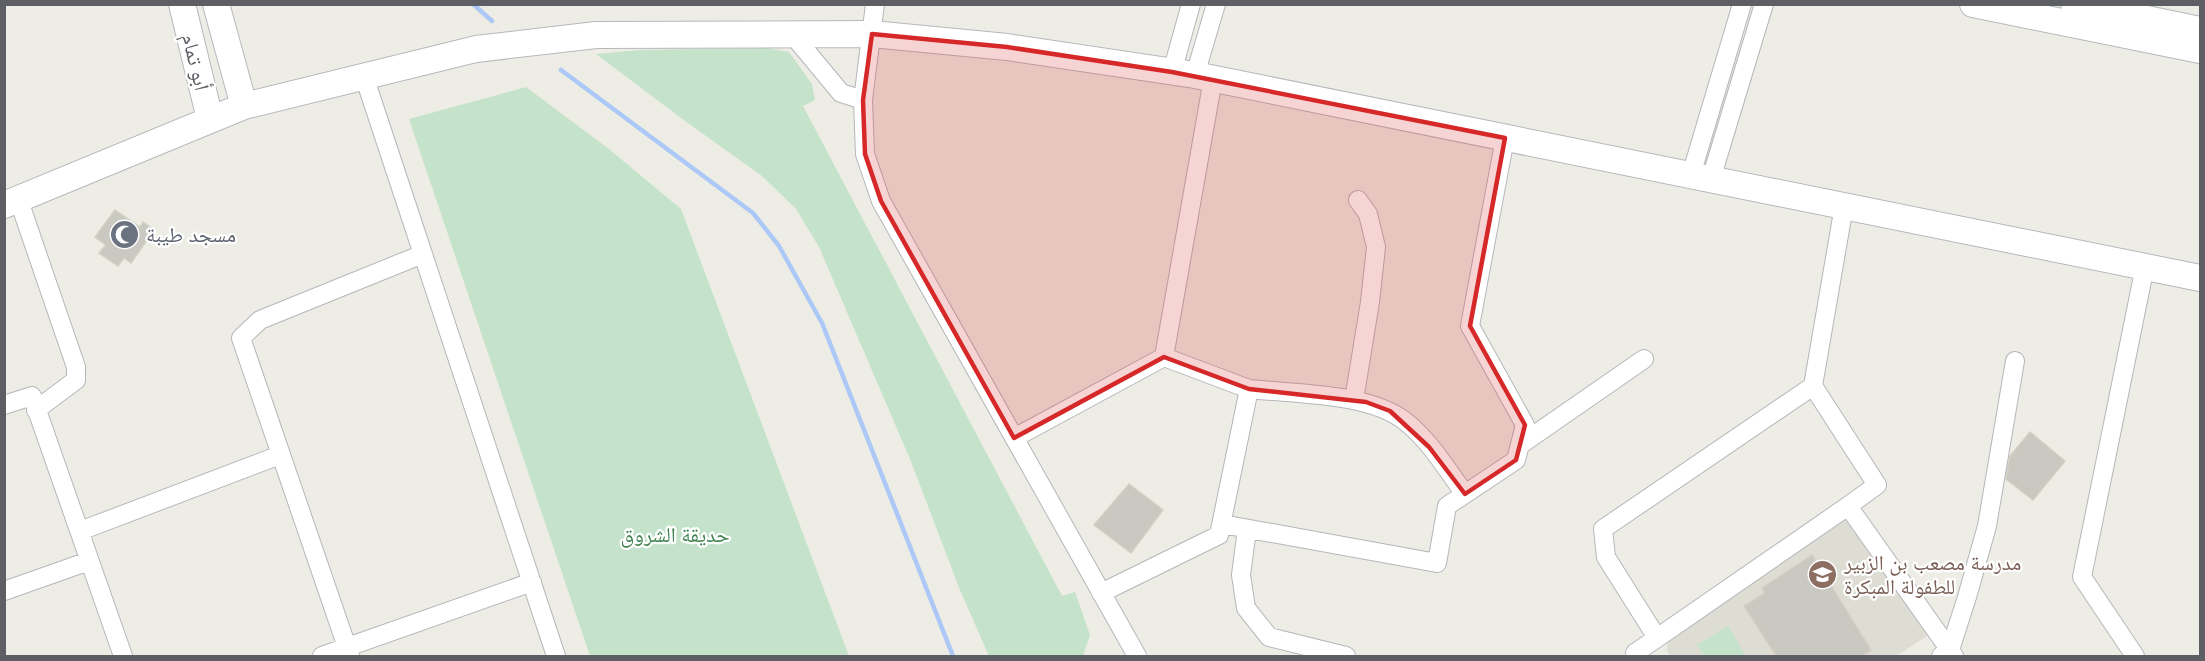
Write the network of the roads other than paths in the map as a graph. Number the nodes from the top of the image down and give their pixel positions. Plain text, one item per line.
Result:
1 (182, 4) edge
2 (216, 4) edge
3 (875, 4) edge
4 (1191, 4) edge
5 (1216, 4) edge
6 (1742, 4) edge
7 (1764, 4) edge
8 (1973, 4) edge
9 (2074, 4) edge
10 (2200, 30) edge
11 (792, 34) junction
12 (872, 34) junction
13 (2200, 50) edge
14 (1193, 75) junction
15 (364, 76) junction
16 (863, 100) junction
17 (244, 106) junction
18 (210, 120) junction
19 (1506, 138) junction
20 (1701, 177) junction
21 (1358, 200) dead end
22 (11, 202) edge
23 (1844, 206) junction
24 (423, 254) junction
25 (2145, 267) junction
26 (2200, 278) edge
27 (1164, 357) junction
28 (1644, 359) dead end
29 (2015, 361) dead end
30 (1812, 386) junction
31 (1249, 389) junction
32 (1354, 400) junction
33 (4, 405) edge
34 (36, 410) junction
35 (1014, 438) junction
36 (1520, 444) junction
37 (280, 455) junction
38 (1465, 494) junction
39 (1848, 506) junction
40 (1222, 524) junction
41 (1247, 529) junction
42 (80, 531) junction
43 (89, 561) junction
44 (532, 582) junction
45 (4, 591) edge
46 (1101, 593) junction
47 (1657, 638) junction
48 (348, 651) edge
49 (1948, 654) edge
50 (123, 657) edge
51 (322, 657) edge
52 (556, 657) edge
53 (1137, 657) edge
54 (1346, 657) edge
55 (1638, 657) edge
56 (2135, 657) edge

1 - 18 street, أبو تمام
2 - 17 street, أبو تمام
3 - 12 street
4 - 14 street
5 - 14 street
6 - 20 street
7 - 20 street
8 - 13 street
9 - 10 street
11 - 12 street
11 - 15 street
11 - 16 street
12 - 14 street
12 - 16 street
14 - 19 street
14 - 27 street
15 - 17 street
15 - 24 street
16 - 35 street
17 - 18 street
18 - 22 street
19 - 20 street
19 - 36 street
20 - 23 street
21 - 32 street
22 - 34 street
23 - 25 street
23 - 30 street
24 - 37 street
24 - 44 street
25 - 26 street
25 - 56 street
27 - 31 street
27 - 35 street
28 - 36 street
29 - 49 street
30 - 39 street
30 - 47 street
31 - 32 street
31 - 40 street
32 - 38 street
33 - 34 street
34 - 42 street
35 - 46 street
36 - 38 street
37 - 42 street
37 - 48 street
38 - 41 street
39 - 47 street
39 - 49 street
40 - 41 street
40 - 46 street
41 - 54 street
42 - 43 street
43 - 45 street
43 - 50 street
44 - 48 street
44 - 52 street
46 - 53 street
47 - 55 street
48 - 51 street

